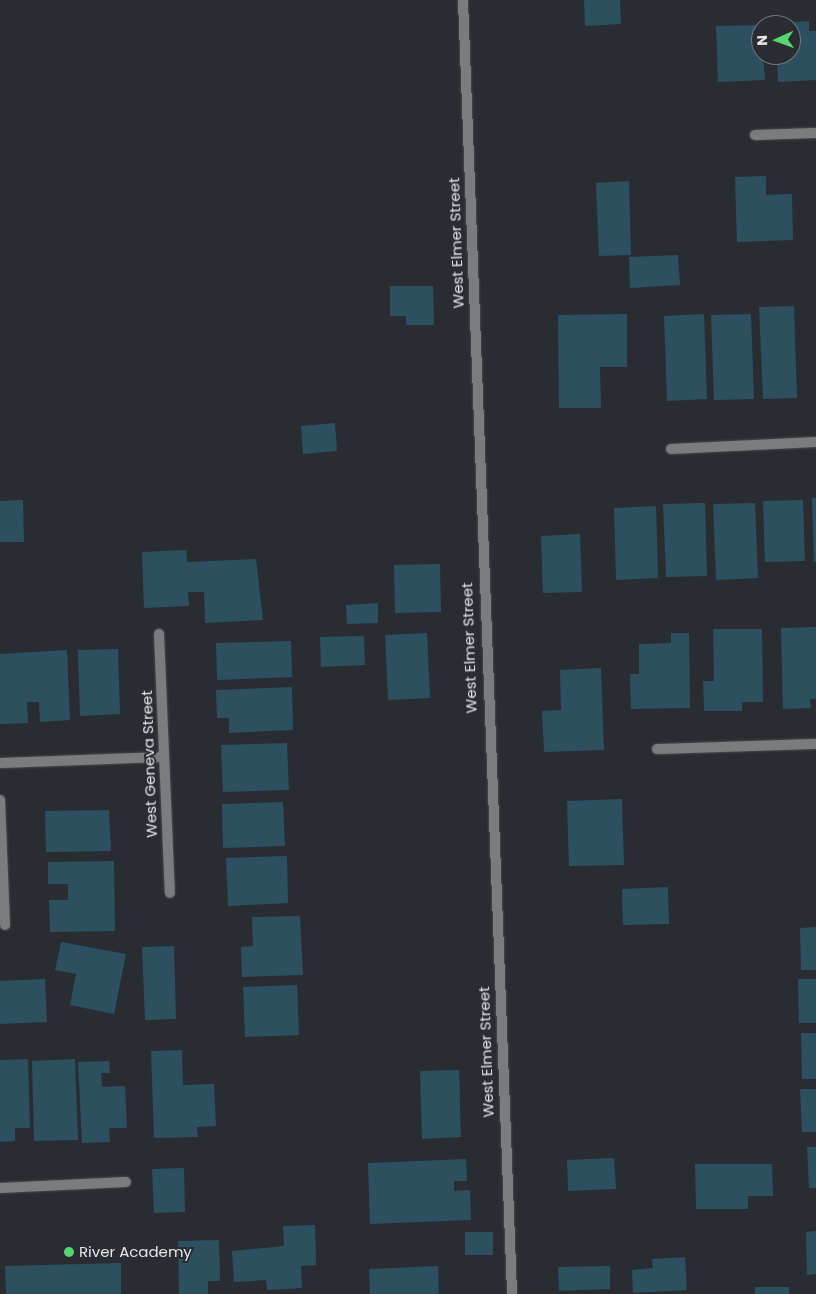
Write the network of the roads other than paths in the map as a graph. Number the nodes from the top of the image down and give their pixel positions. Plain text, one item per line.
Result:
1 (463, 0) edge
2 (816, 133) edge
3 (755, 135) dead end
4 (816, 442) edge
5 (671, 449) dead end
6 (159, 634) dead end
7 (816, 744) edge
8 (657, 749) dead end
9 (164, 757) junction
10 (0, 763) edge
11 (0, 800) edge
12 (170, 893) dead end
13 (5, 926) dead end
14 (126, 1182) dead end
15 (0, 1188) edge
16 (512, 1294) edge

1 - 16 street, West Elmer Street
2 - 3 street
4 - 5 street
6 - 9 street, West Geneva Street
7 - 8 street
9 - 10 street
9 - 12 street, West Geneva Street
11 - 13 street
14 - 15 street

